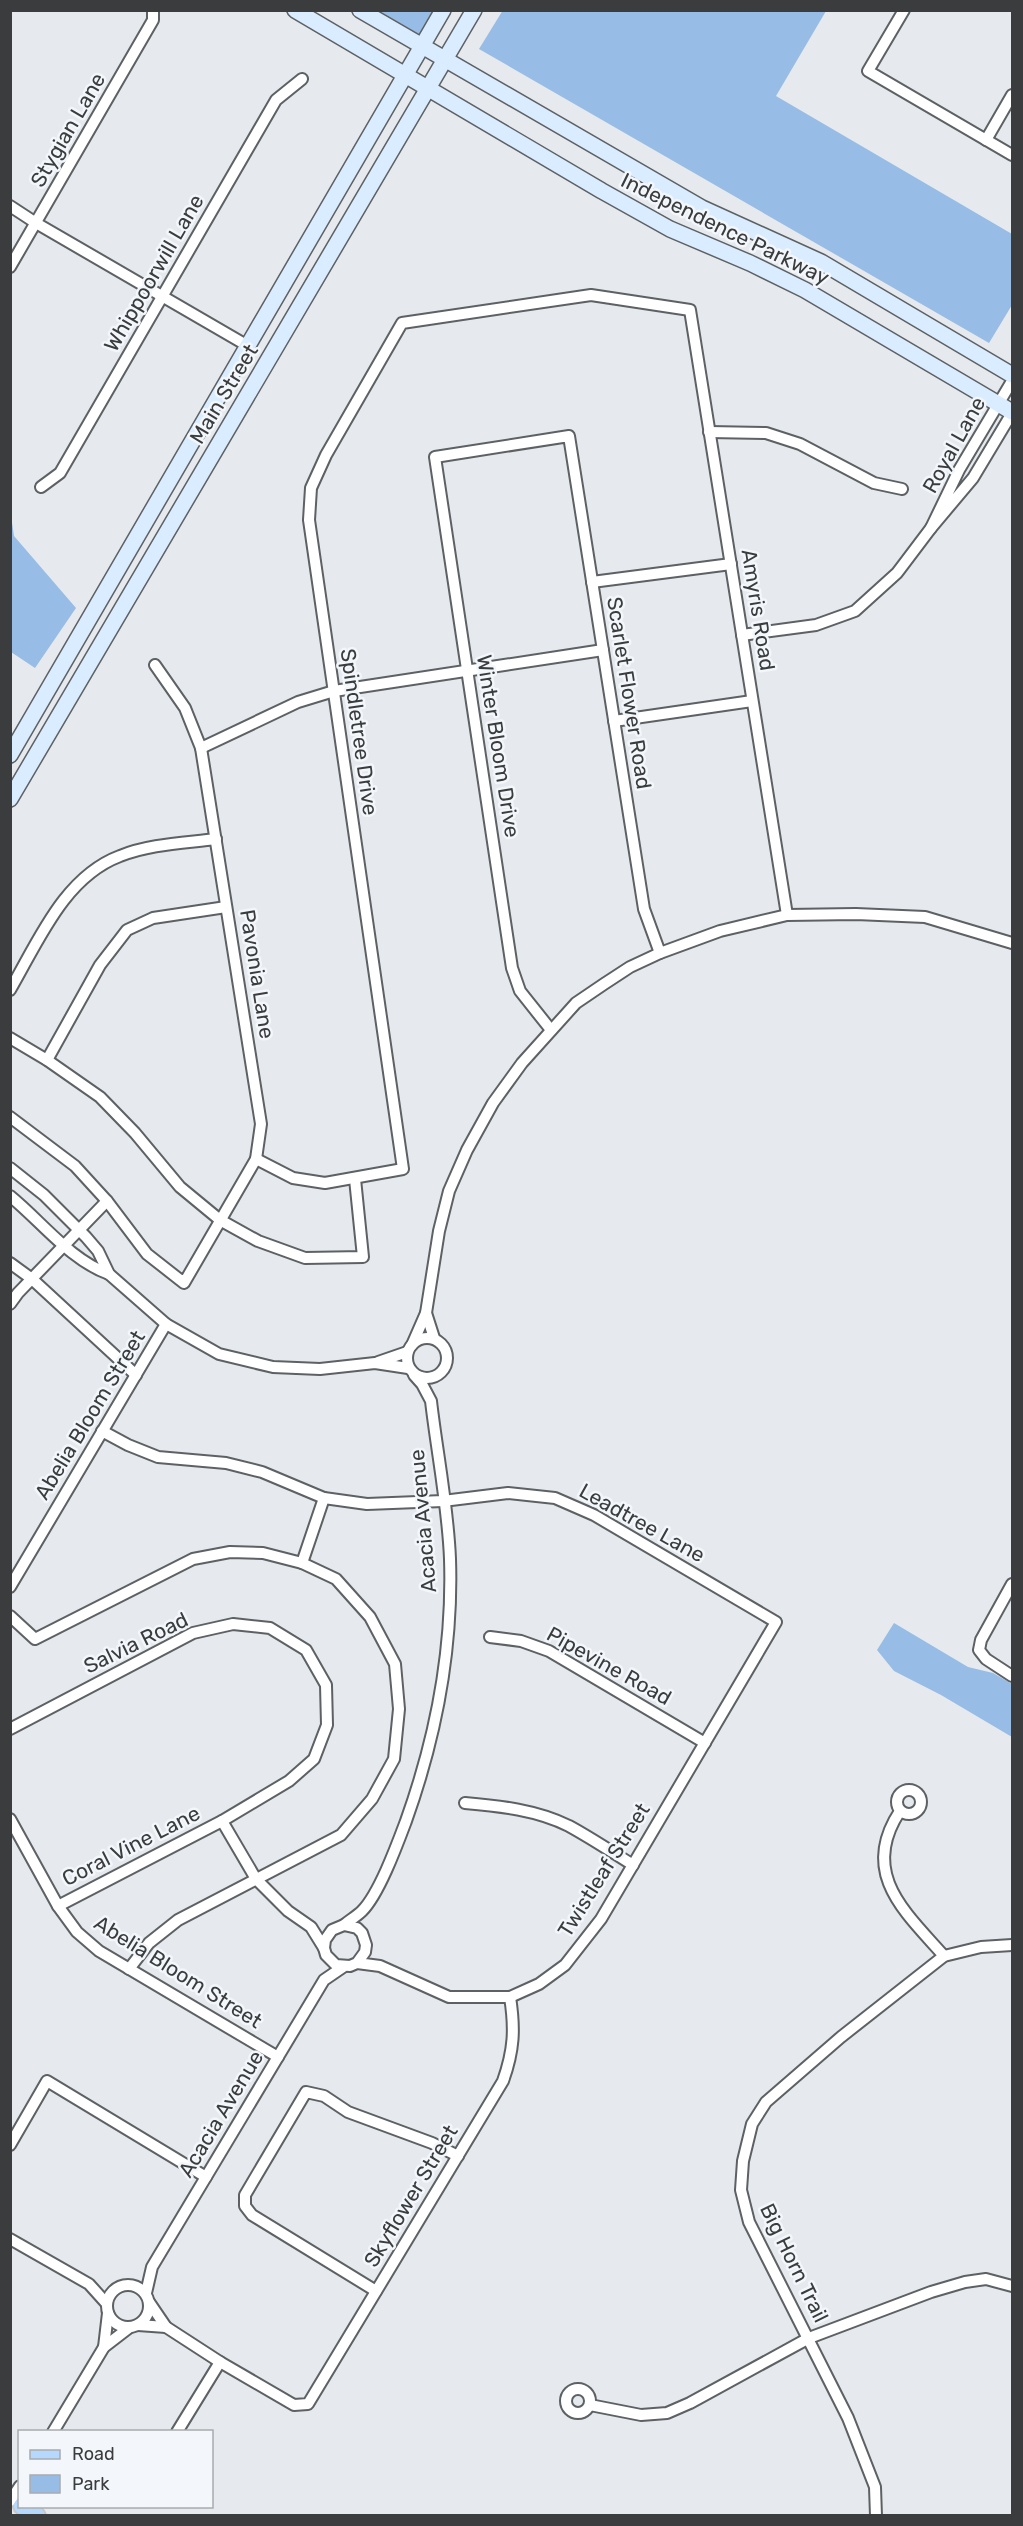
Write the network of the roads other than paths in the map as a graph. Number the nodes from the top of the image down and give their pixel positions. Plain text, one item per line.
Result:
1 (153, 10) edge
2 (295, 10) edge
3 (360, 10) edge
4 (443, 10) edge
5 (474, 10) edge
6 (904, 10) edge
7 (422, 46) junction
8 (445, 60) junction
9 (406, 74) junction
10 (302, 80) dead end
11 (428, 88) junction
12 (1012, 94) edge
13 (986, 140) junction
14 (1012, 155) edge
15 (10, 206) edge
16 (36, 223) junction
17 (10, 267) edge
18 (162, 296) junction
19 (690, 310) joint
20 (248, 346) junction
21 (1012, 375) edge
22 (1012, 381) edge
23 (1008, 410) edge
24 (709, 432) junction
25 (569, 436) joint
26 (40, 487) dead end
27 (902, 489) dead end
28 (931, 528) junction
29 (731, 564) junction
30 (592, 582) junction
31 (742, 636) junction
32 (603, 650) junction
33 (155, 665) dead end
34 (467, 670) junction
35 (334, 691) junction
36 (752, 701) junction
37 (614, 721) junction
38 (201, 748) junction
39 (10, 755) edge
40 (10, 799) edge
41 (216, 840) junction
42 (226, 907) junction
43 (787, 915) junction
44 (1012, 943) edge
45 (660, 953) junction
46 (10, 990) edge
47 (551, 1030) junction
48 (10, 1038) edge
49 (47, 1060) junction
50 (10, 1117) edge
51 (256, 1159) junction
52 (10, 1168) edge
53 (355, 1179) junction
54 (10, 1196) edge
55 (107, 1201) junction
56 (220, 1220) junction
57 (78, 1230) junction
58 (64, 1245) junction
59 (10, 1263) edge
60 (110, 1274) junction
61 (32, 1279) junction
62 (10, 1304) edge
63 (426, 1313) junction
64 (166, 1324) junction
65 (434, 1338) junction
66 (410, 1348) junction
67 (375, 1363) junction
68 (442, 1371) junction
69 (411, 1372) junction
70 (136, 1375) junction
71 (431, 1401) junction
72 (102, 1431) junction
73 (324, 1498) junction
74 (443, 1501) junction
75 (302, 1563) junction
76 (1012, 1584) edge
77 (10, 1587) edge
78 (10, 1616) edge
79 (776, 1622) joint
80 (490, 1637) dead end
81 (1012, 1676) edge
82 (10, 1729) edge
83 (705, 1743) junction
84 (465, 1803) dead end
85 (900, 1811) dead end
86 (10, 1820) edge
87 (222, 1821) junction
88 (633, 1865) junction
89 (256, 1879) junction
90 (58, 1905) junction
91 (363, 1910) junction
92 (341, 1926) junction
93 (311, 1927) junction
94 (362, 1933) junction
95 (366, 1945) junction
96 (1012, 1945) edge
97 (325, 1951) junction
98 (944, 1956) junction
99 (357, 1963) junction
100 (380, 1966) junction
101 (343, 1967) junction
102 (129, 1969) junction
103 (324, 1980) junction
104 (510, 1998) junction
105 (278, 2057) junction
106 (10, 2145) edge
107 (458, 2156) junction
108 (206, 2177) junction
109 (10, 2239) edge
110 (152, 2267) junction
111 (89, 2284) junction
112 (124, 2286) junction
113 (1012, 2286) edge
114 (376, 2291) junction
115 (147, 2298) junction
116 (107, 2308) junction
117 (134, 2326) junction
118 (166, 2328) junction
119 (809, 2338) junction
120 (104, 2347) junction
121 (220, 2362) junction
122 (590, 2404) dead end
123 (54, 2430) edge
124 (178, 2430) edge
125 (24, 2508) edge
126 (37, 2516) edge
127 (876, 2516) edge

1 - 16 street, Stygian Lane
2 - 9 main road, Independence Parkway
3 - 7 main road, Independence Parkway
4 - 7 main road, Main Street
5 - 8 main road, Main Street
6 - 13 street
7 - 8 main road, Independence Parkway
7 - 9 main road, Main Street
8 - 11 main road, Main Street
8 - 21 main road, Independence Parkway
9 - 11 main road, Independence Parkway
9 - 20 main road, Main Street
10 - 18 street, Whippoorwill Lane
11 - 23 main road, Independence Parkway
11 - 40 main road, Main Street
12 - 13 street
13 - 14 street
15 - 16 street
16 - 17 street, Stygian Lane
16 - 18 street
18 - 20 street
18 - 26 street, Whippoorwill Lane
19 - 24 street, Amyris Road
19 - 35 street, Spindletree Drive
20 - 39 main road, Main Street
22 - 23 street, Royal Lane
23 - 28 street, Royal Lane
23 - 28 street, Royal Lane
24 - 27 street
24 - 29 street, Amyris Road
25 - 30 street, Scarlet Flower Road
25 - 34 street, Winter Bloom Drive
28 - 31 street, Royal Lane
29 - 30 street
29 - 31 street, Amyris Road
30 - 32 street, Scarlet Flower Road
31 - 36 street, Amyris Road
32 - 34 street
32 - 37 street, Scarlet Flower Road
33 - 38 street, Pavonia Lane
34 - 35 street
34 - 47 street, Winter Bloom Drive
35 - 38 street
35 - 53 street, Spindletree Drive
36 - 37 street
36 - 43 street, Amyris Road
37 - 45 street, Scarlet Flower Road
38 - 41 street, Pavonia Lane
41 - 42 street, Pavonia Lane
41 - 46 street
42 - 49 street
42 - 51 street, Pavonia Lane
43 - 44 street
43 - 45 street
45 - 47 street
47 - 63 street
48 - 49 street
49 - 56 street
50 - 55 street
51 - 53 street
51 - 56 street, Pavonia Lane
52 - 57 street
53 - 56 street
54 - 58 street
55 - 56 street, Pavonia Lane
55 - 57 street
57 - 58 street
57 - 60 street
58 - 60 street
58 - 61 street
59 - 61 street
60 - 64 street
61 - 62 street
61 - 70 street
63 - 65 street
63 - 66 street
64 - 67 street
64 - 70 street, Abelia Bloom Street
65 - 66 street
65 - 68 street
66 - 67 street
66 - 69 street
67 - 69 street
68 - 69 street
68 - 71 street
69 - 71 street
70 - 72 street, Abelia Bloom Street
71 - 74 street, Acacia Avenue
72 - 73 street, Leadtree Lane
72 - 77 street, Abelia Bloom Street
73 - 74 street, Leadtree Lane
73 - 75 street
74 - 79 street, Leadtree Lane
74 - 91 street, Acacia Avenue
75 - 78 street
75 - 89 street
76 - 81 street
79 - 83 street, Twistleaf Street
80 - 83 street, Pipevine Road
82 - 87 street, Salvia Road
83 - 88 street, Twistleaf Street
84 - 88 street
85 - 98 street
86 - 90 street, Abelia Bloom Street
87 - 89 street
87 - 90 street, Coral Vine Lane
88 - 104 street, Twistleaf Street
89 - 93 street
89 - 102 street
90 - 102 street, Abelia Bloom Street
91 - 92 street, Acacia Avenue
91 - 94 street, Acacia Avenue
92 - 93 street
92 - 94 street
92 - 97 street
93 - 97 street
94 - 95 street
95 - 99 street
95 - 100 street
96 - 98 street, Big Horn Trail
97 - 101 street
97 - 103 street, Acacia Avenue
98 - 119 street, Big Horn Trail
99 - 100 street, Twistleaf Street
99 - 101 street
100 - 104 street, Twistleaf Street
101 - 103 street, Acacia Avenue
102 - 105 street, Abelia Bloom Street
103 - 105 street, Acacia Avenue
104 - 107 street, Skyflower Street
105 - 108 street, Acacia Avenue
106 - 108 street
107 - 114 street, Skyflower Street
107 - 114 street
108 - 110 street, Acacia Avenue
109 - 111 street
110 - 112 street
110 - 115 street
111 - 112 street
111 - 116 street
112 - 115 street
112 - 116 street
113 - 119 street
114 - 121 street, Skyflower Street
115 - 117 street
115 - 118 street
116 - 117 street
116 - 120 street
117 - 118 street
117 - 120 street
118 - 121 street
119 - 122 street
119 - 127 street, Big Horn Trail
120 - 123 street
121 - 124 street
125 - 126 main road

